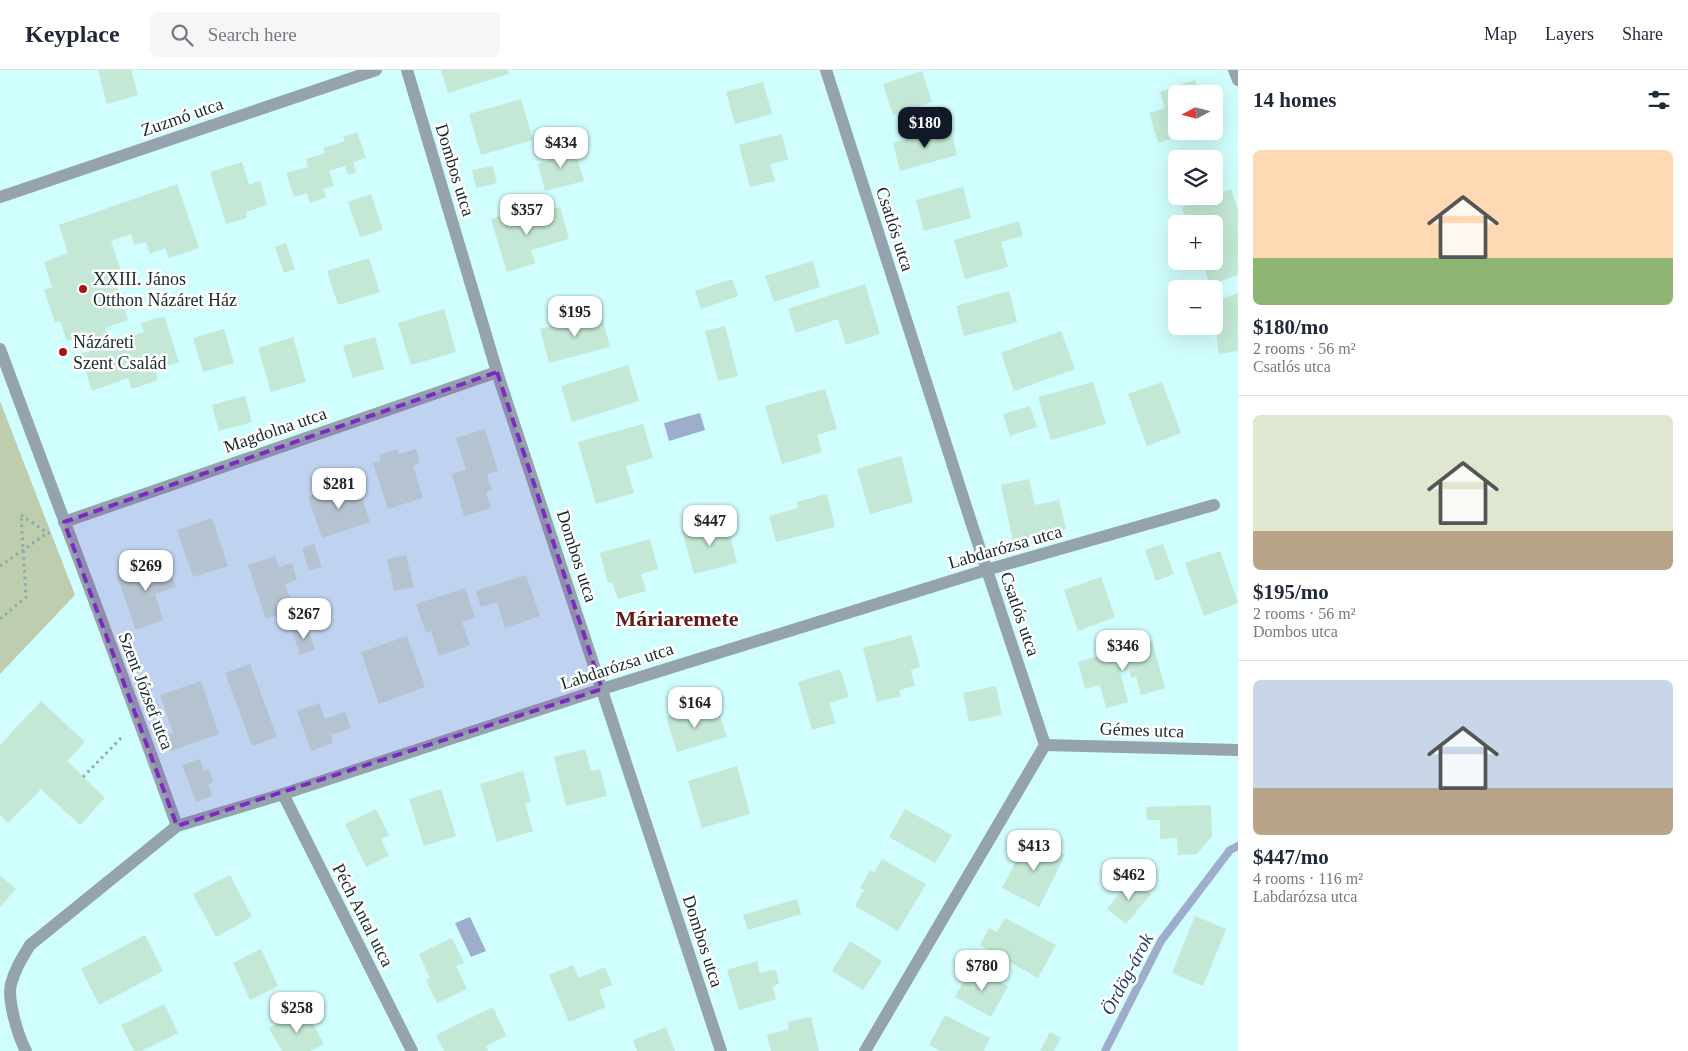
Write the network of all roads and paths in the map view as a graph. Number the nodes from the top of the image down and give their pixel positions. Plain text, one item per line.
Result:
1 (376, 70) edge
2 (406, 70) edge
3 (826, 70) edge
4 (1234, 70) edge
5 (1238, 80) edge
6 (0, 198) edge
7 (0, 349) edge
8 (497, 372) junction
9 (1214, 505) dead end
10 (21, 515) dead end
11 (64, 522) junction
12 (23, 550) junction
13 (0, 566) edge
14 (986, 570) junction
15 (0, 619) edge
16 (602, 688) junction
17 (139, 721) junction
18 (1045, 744) junction
19 (1238, 750) edge
20 (83, 777) dead end
21 (284, 794) junction
22 (177, 826) junction
23 (26, 1051) edge
24 (412, 1051) edge
25 (721, 1051) edge
26 (865, 1051) edge

1 - 6 street, Zuzmó utca
2 - 8 street, Dombos utca
3 - 14 street, Csatlós utca
4 - 5 street
7 - 11 street, Szent József utca
8 - 11 street, Magdolna utca
8 - 16 street, Dombos utca
9 - 14 street, Labdarózsa utca
10 - 12 path
11 - 12 path
11 - 17 street, Szent József utca
12 - 13 path
12 - 15 path
14 - 16 street, Labdarózsa utca
14 - 18 street, Csatlós utca
16 - 21 street, Labdarózsa utca
16 - 25 street, Dombos utca
17 - 20 path
17 - 22 street, Szent József utca
18 - 19 street, Gémes utca
18 - 26 street
21 - 22 street, Labdarózsa utca
21 - 24 street, Péch Antal utca
22 - 23 street

